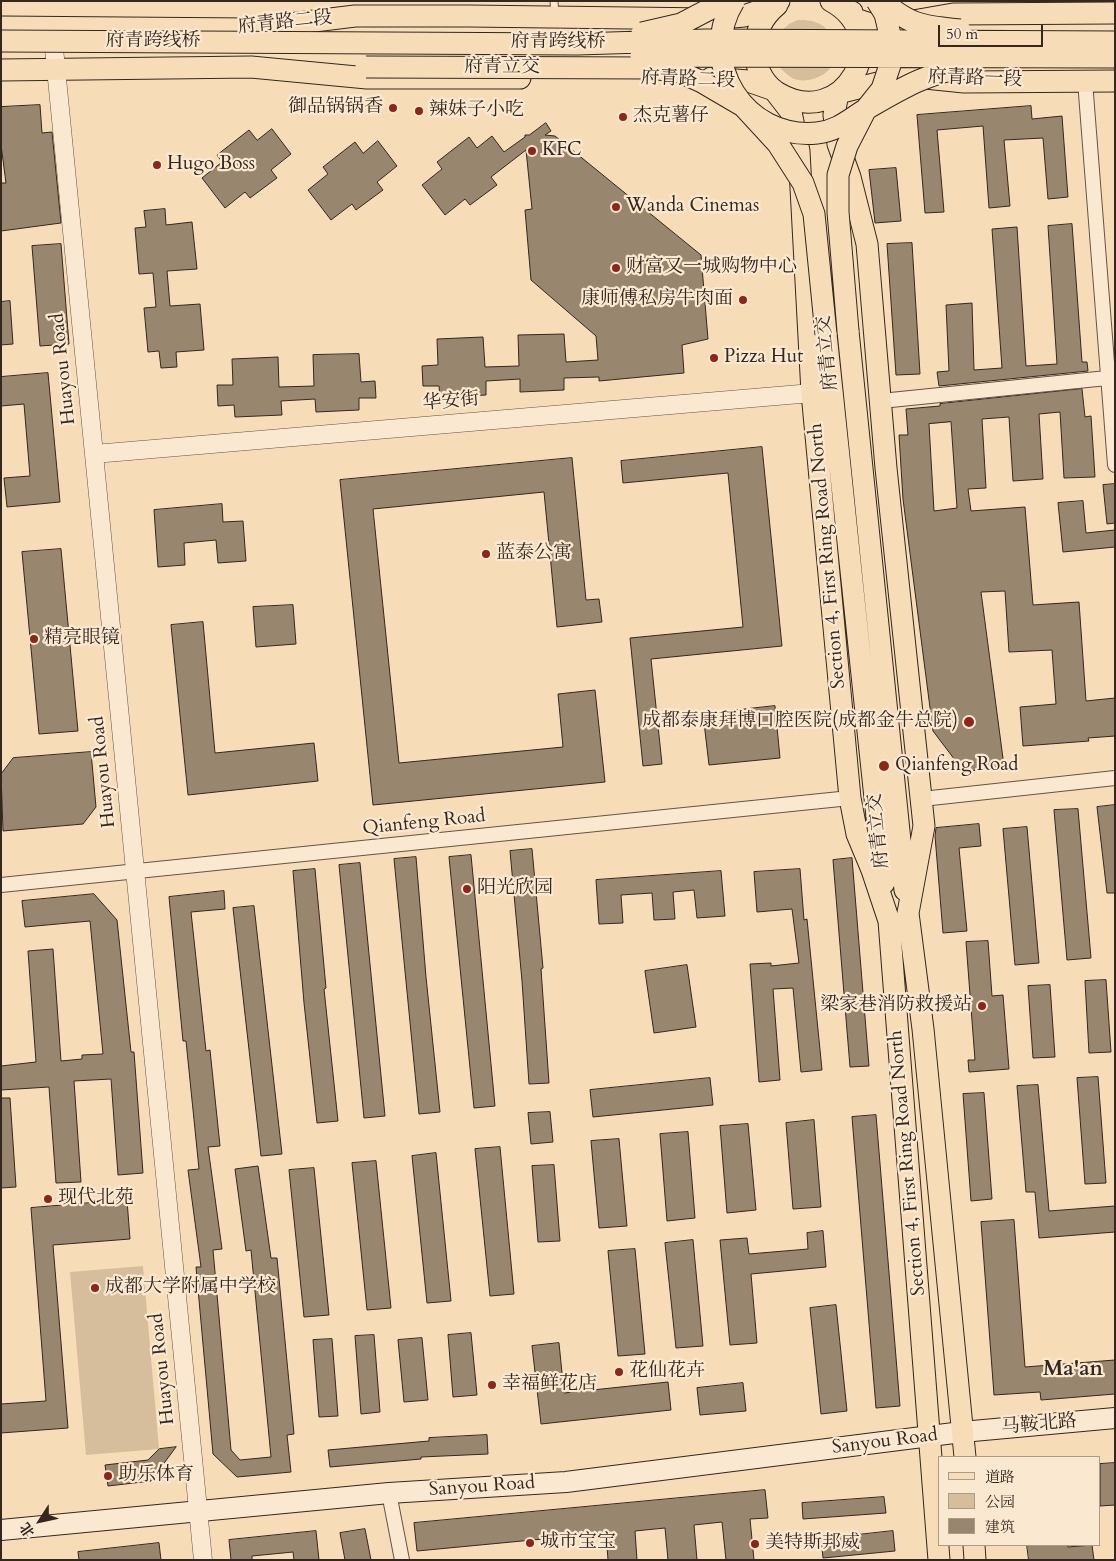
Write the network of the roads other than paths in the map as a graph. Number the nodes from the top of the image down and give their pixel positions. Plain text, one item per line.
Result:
1 (725, 1) edge
2 (734, 1) edge
3 (831, 1) edge
4 (877, 1) edge
5 (882, 1) edge
6 (780, 3) edge
7 (554, 9) edge
8 (852, 10) edge
9 (1115, 13) edge
10 (358, 18) junction
11 (1, 27) edge
12 (52, 28) junction
13 (1115, 29) edge
14 (1, 41) edge
15 (1115, 42) edge
16 (1, 56) edge
17 (1115, 57) edge
18 (1115, 65) edge
19 (251, 68) junction
20 (1, 70) edge
21 (55, 70) junction
22 (1085, 80) junction
23 (1115, 81) edge
24 (774, 90) junction
25 (838, 93) junction
26 (743, 106) junction
27 (866, 109) junction
28 (1107, 378) junction
29 (812, 393) junction
30 (881, 402) junction
31 (94, 454) junction
32 (1115, 465) edge
33 (1115, 778) edge
34 (850, 798) junction
35 (922, 799) junction
36 (135, 871) junction
37 (1, 886) edge
38 (898, 917) junction
39 (1115, 1418) edge
40 (962, 1432) junction
41 (929, 1436) junction
42 (965, 1456) edge
43 (389, 1493) junction
44 (198, 1512) junction
45 (1, 1530) edge
46 (974, 1546) edge
47 (203, 1560) edge
48 (402, 1560) edge
49 (939, 1560) edge
50 (975, 1560) edge

1 - 10 main road, bridge
2 - 26 main road, 府青立交, bridge
3 - 8 main road
4 - 27 main road, 府青立交, bridge
5 - 13 main road, bridge
6 - 7 main road, 府青路二段
6 - 24 main road, Section 4, First Ring Road North
7 - 10 main road, 府青路二段
8 - 9 main road
8 - 25 main road
10 - 12 main road, 府青路二段
11 - 12 main road, 府青路二段
12 - 21 street, Huayou Road
14 - 15 main road, 府青跨线桥, bridge
16 - 17 main road, 府青跨线桥, bridge
18 - 27 main road, 府青立交, bridge
19 - 21 main road, 府青路二段
19 - 24 main road, 府青路二段
19 - 26 main road, 府青立交, bridge
20 - 21 main road, 府青路二段
21 - 31 street, Huayou Road
22 - 23 main road, 府青路一段
22 - 25 main road, 府青路一段
22 - 28 street
24 - 25 main road, 府青路二段
24 - 29 main road, Section 4, First Ring Road North
25 - 30 main road, Section 4, First Ring Road North
26 - 27 main road, 府青立交, bridge
26 - 38 main road, 府青立交, bridge
27 - 38 main road, 府青立交, bridge
28 - 30 street
28 - 32 street
29 - 31 street, 华安街
29 - 34 main road, Section 4, First Ring Road North
30 - 35 main road, Section 4, First Ring Road North
31 - 36 street, Huayou Road
33 - 35 street
34 - 36 street, Qianfeng Road
34 - 38 main road, Section 4, First Ring Road North
35 - 38 main road, Section 4, First Ring Road North
36 - 37 street, Qianfeng Road
36 - 44 street, Huayou Road
38 - 40 main road, Section 4, First Ring Road North
38 - 41 main road, Section 4, First Ring Road North
39 - 40 main road, 马鞍北路
40 - 41 main road, Sanyou Road
40 - 42 main road, Section 4, First Ring Road North
41 - 43 main road, Sanyou Road
41 - 49 main road, Section 4, First Ring Road North
43 - 44 main road, Sanyou Road
43 - 48 street
44 - 45 main road, Sanyou Road
44 - 47 street, Huayou Road
46 - 50 main road

